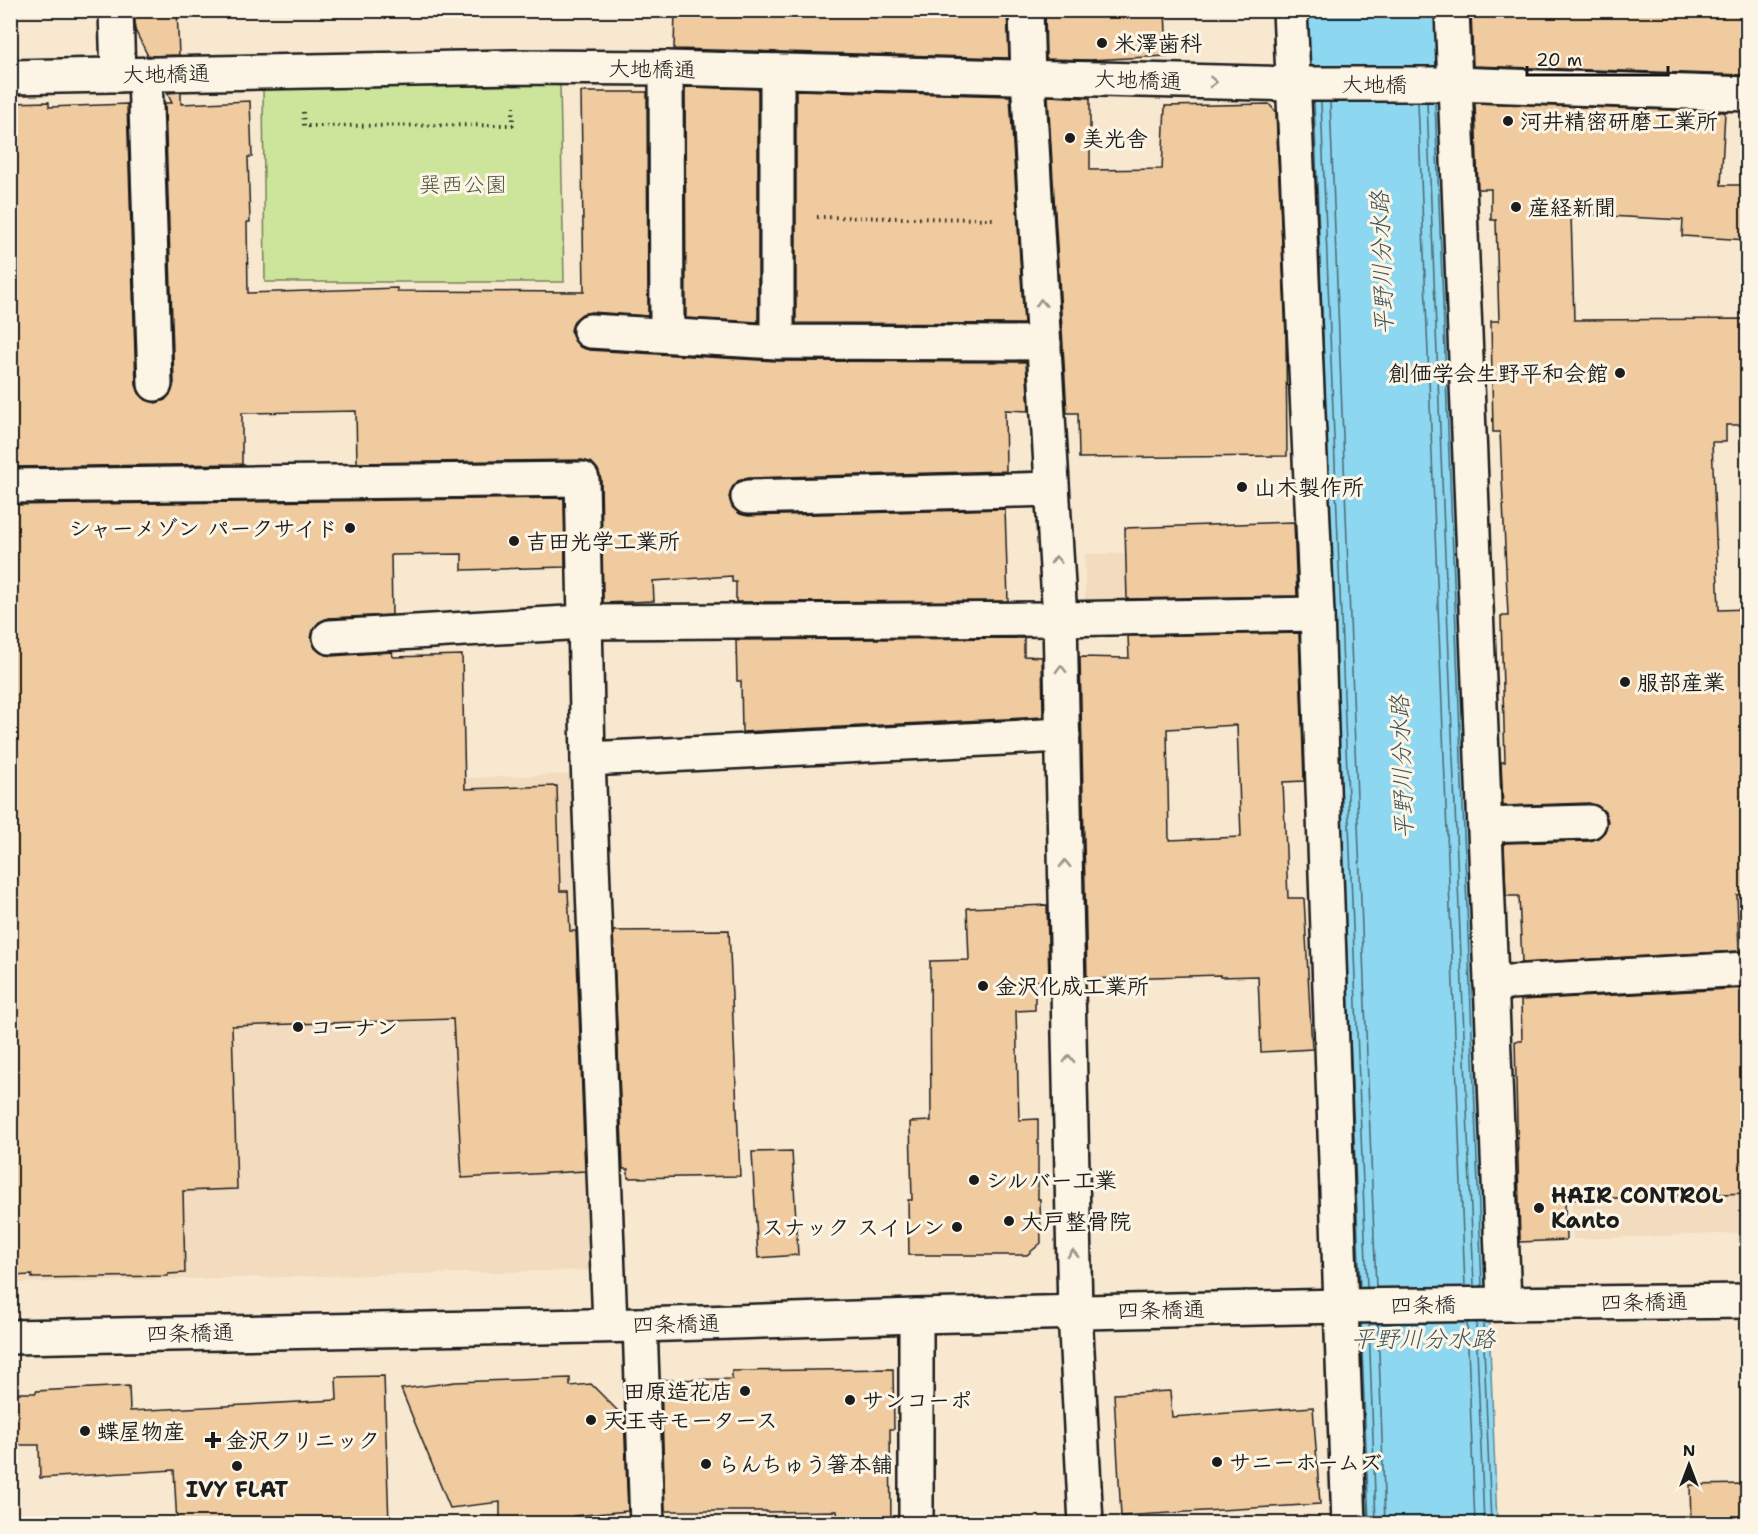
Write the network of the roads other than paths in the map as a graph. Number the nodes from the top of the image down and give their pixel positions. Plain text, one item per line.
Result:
1 (116, 10) edge
2 (1026, 10) edge
3 (1290, 10) edge
4 (1452, 10) edge
5 (666, 68) junction
6 (777, 71) junction
7 (131, 75) junction
8 (10, 77) edge
9 (1028, 77) junction
10 (1294, 84) junction
11 (1454, 84) junction
12 (1748, 94) edge
13 (590, 331) dead end
14 (668, 335) junction
15 (777, 342) junction
16 (1044, 343) junction
17 (155, 384) dead end
18 (10, 486) edge
19 (1052, 489) junction
20 (748, 498) dead end
21 (1317, 614) junction
22 (1060, 619) junction
23 (584, 622) junction
24 (330, 637) dead end
25 (1063, 735) junction
26 (588, 759) junction
27 (1590, 822) dead end
28 (1485, 825) junction
29 (1748, 969) edge
30 (1491, 983) junction
31 (1748, 1300) edge
32 (1504, 1303) junction
33 (1341, 1306) junction
34 (1075, 1312) junction
35 (916, 1316) junction
36 (625, 1325) junction
37 (10, 1337) edge
38 (647, 1524) edge
39 (916, 1524) edge
40 (1086, 1524) edge
41 (1349, 1524) edge

1 - 7 street
2 - 9 street
3 - 10 street
4 - 11 street
5 - 6 street, 大地橋通
5 - 7 street, 大地橋通
5 - 14 street
6 - 9 street, 大地橋通
6 - 15 street
7 - 8 street, 大地橋通
7 - 17 street
9 -> 10 street, 大地橋通
16 -> 9 street
10 - 11 street, 大地橋
10 - 21 street
11 - 12 street
11 - 28 street
13 - 14 street
14 - 15 street
15 - 16 street
16 - 19 street
18 - 23 street
19 - 20 street
22 -> 19 street
21 - 22 street
21 - 33 street
22 - 23 street
25 -> 22 street
23 - 24 street
23 - 26 street
25 - 26 street
34 -> 25 street
26 - 36 street
27 - 28 street
28 - 30 street
29 - 30 street
30 - 32 street
31 - 32 street, 四条橋通
32 - 33 street, 四条橋
33 - 34 street, 四条橋通
33 - 41 street
34 - 35 street, 四条橋通
34 - 40 street
35 - 36 street, 四条橋通
35 - 39 street
36 - 37 street, 四条橋通
36 - 38 street

